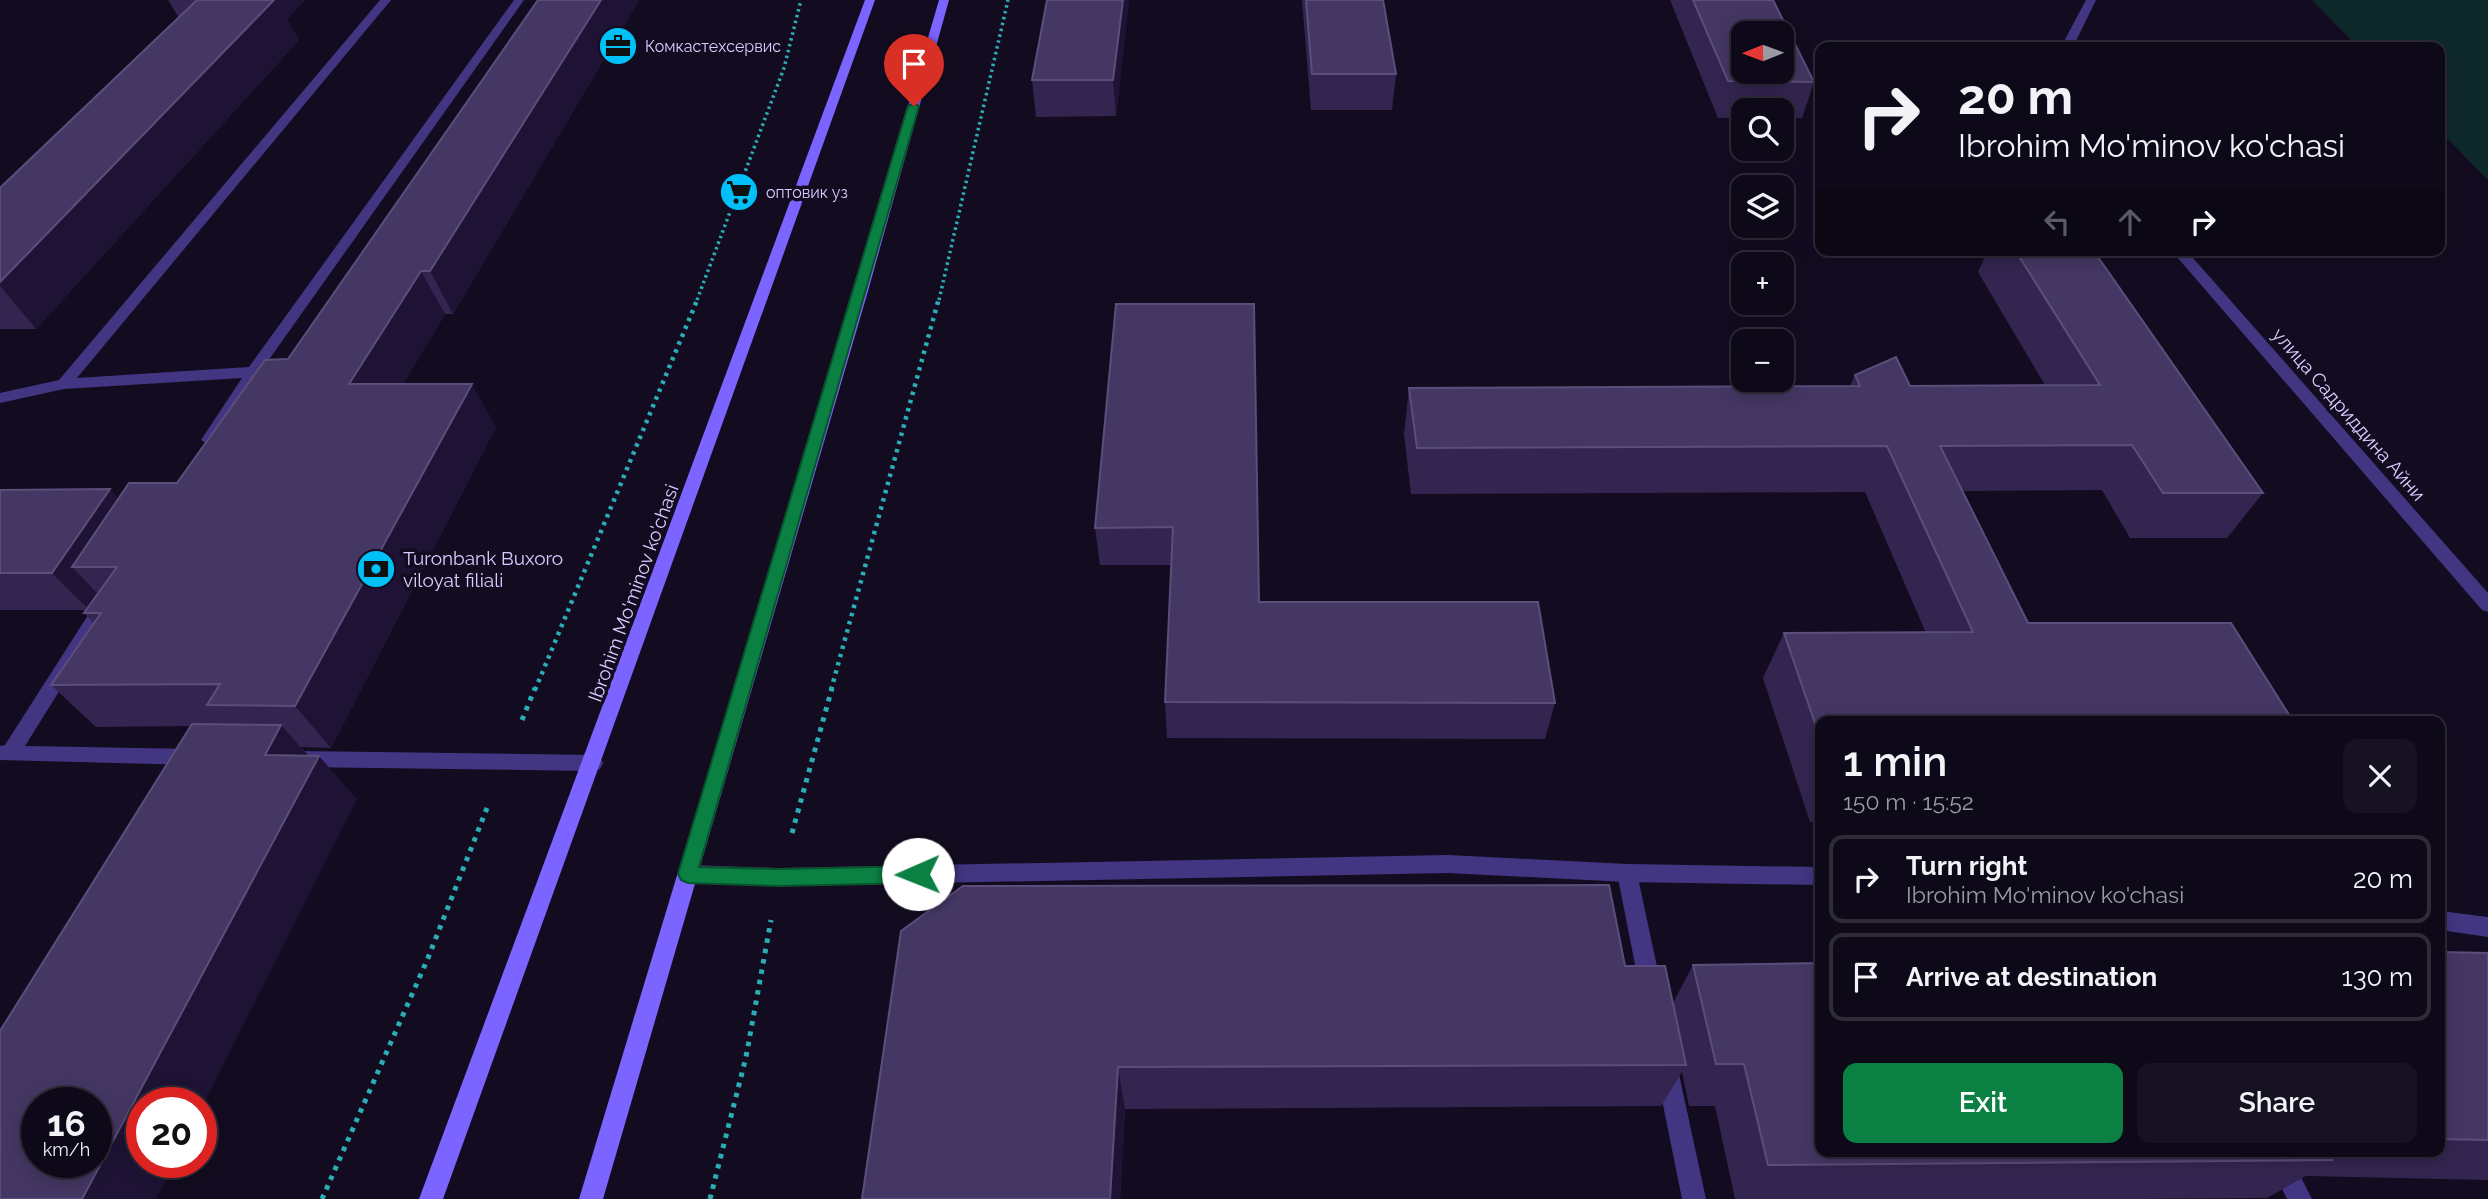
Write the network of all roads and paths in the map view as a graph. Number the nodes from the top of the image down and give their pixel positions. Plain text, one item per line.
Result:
1 (386, 0) edge
2 (519, 0) edge
3 (801, 0) edge
4 (870, 0) edge
5 (944, 0) edge
6 (1008, 0) edge
7 (2091, 0) edge
8 (2070, 42) edge
9 (2183, 256) edge
10 (253, 372) junction
11 (64, 384) junction
12 (0, 398) edge
13 (201, 453) edge
14 (113, 591) edge
15 (2488, 605) edge
16 (5, 753) edge
17 (216, 758) edge
18 (284, 759) edge
19 (504, 764) junction
20 (593, 764) junction
21 (1627, 873) junction
22 (688, 874) junction
23 (1815, 876) edge
24 (779, 877) junction
25 (2445, 922) edge
26 (2488, 927) edge
27 (1655, 1009) edge
28 (1663, 1050) edge
29 (2279, 1157) edge
30 (322, 1199) edge
31 (431, 1199) edge
32 (591, 1199) edge
33 (710, 1199) edge
34 (1694, 1199) edge
35 (2300, 1199) edge

1 - 11 street
2 - 10 street
3 - 19 path
4 - 20 main road, Ibrohim Mo'minov ko'chasi
5 - 22 main road
6 - 24 path
7 - 8 street
9 - 15 street, улица Садриддина Айни
10 - 11 street
10 - 13 street
11 - 12 street
14 - 16 street
16 - 17 street
18 - 19 street
19 - 20 street
19 - 30 path
20 - 31 main road, Ibrohim Mo'minov ko'chasi
21 - 23 street
21 - 24 street
21 - 27 street
22 - 24 street
22 - 32 main road
24 - 33 path
25 - 26 street
28 - 34 street
29 - 35 street

